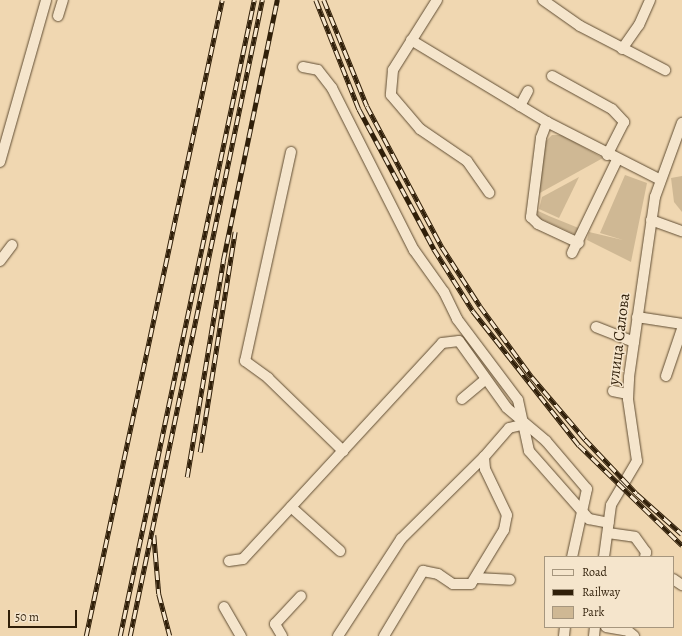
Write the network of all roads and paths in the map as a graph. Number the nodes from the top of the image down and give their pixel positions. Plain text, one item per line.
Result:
1 (46, 0) edge
2 (63, 0) edge
3 (543, 0) edge
4 (650, 0) edge
5 (431, 2) edge
6 (58, 16) dead end
7 (411, 40) junction
8 (622, 49) junction
9 (303, 67) dead end
10 (665, 70) dead end
11 (552, 76) dead end
12 (528, 91) dead end
13 (520, 106) junction
14 (547, 122) junction
15 (682, 123) edge
16 (291, 152) dead end
17 (607, 155) junction
18 (617, 160) junction
19 (2, 163) edge
20 (659, 179) junction
21 (489, 193) dead end
22 (650, 220) junction
23 (682, 231) edge
24 (579, 243) junction
25 (12, 245) dead end
26 (572, 253) dead end
27 (0, 261) edge
28 (637, 317) junction
29 (682, 324) edge
30 (596, 327) dead end
31 (682, 329) edge
32 (634, 342) junction
33 (666, 376) dead end
34 (486, 379) junction
35 (613, 392) dead end
36 (627, 394) junction
37 (462, 399) dead end
38 (525, 424) junction
39 (343, 451) junction
40 (484, 457) junction
41 (291, 508) junction
42 (583, 513) junction
43 (608, 528) junction
44 (340, 550) dead end
45 (647, 555) edge
46 (572, 556) edge
47 (604, 556) edge
48 (229, 561) dead end
49 (476, 578) junction
50 (510, 580) dead end
51 (301, 596) dead end
52 (224, 607) dead end
53 (612, 628) edge
54 (241, 636) edge
55 (282, 636) edge
56 (338, 636) edge
57 (385, 636) edge
58 (634, 636) edge

1 - 19 street
2 - 6 street
3 - 8 street
4 - 8 street
5 - 7 street
7 - 13 street
7 - 21 street
8 - 10 street
9 - 38 street
11 - 17 street
12 - 13 street
13 - 14 street
14 - 17 street
14 - 24 street
15 - 20 street, улица Салова
16 - 39 street
17 - 18 street
18 - 20 street
18 - 24 street
20 - 22 street, улица Салова
22 - 23 street
22 - 28 street, улица Салова
24 - 26 street
25 - 27 street
28 - 29 street
28 - 32 street, улица Салова
30 - 32 street
31 - 33 street
32 - 36 street, улица Салова
34 - 37 street
34 - 38 street
34 - 39 street
35 - 36 street
36 - 43 street, улица Салова
38 - 40 street
38 - 42 street
38 - 42 street
39 - 41 street
40 - 49 street
40 - 56 street
41 - 44 street
41 - 48 street
42 - 43 street
42 - 46 street
43 - 45 street
43 - 47 street, улица Салова
49 - 50 street
49 - 57 street
51 - 55 street
52 - 54 street
53 - 58 street

